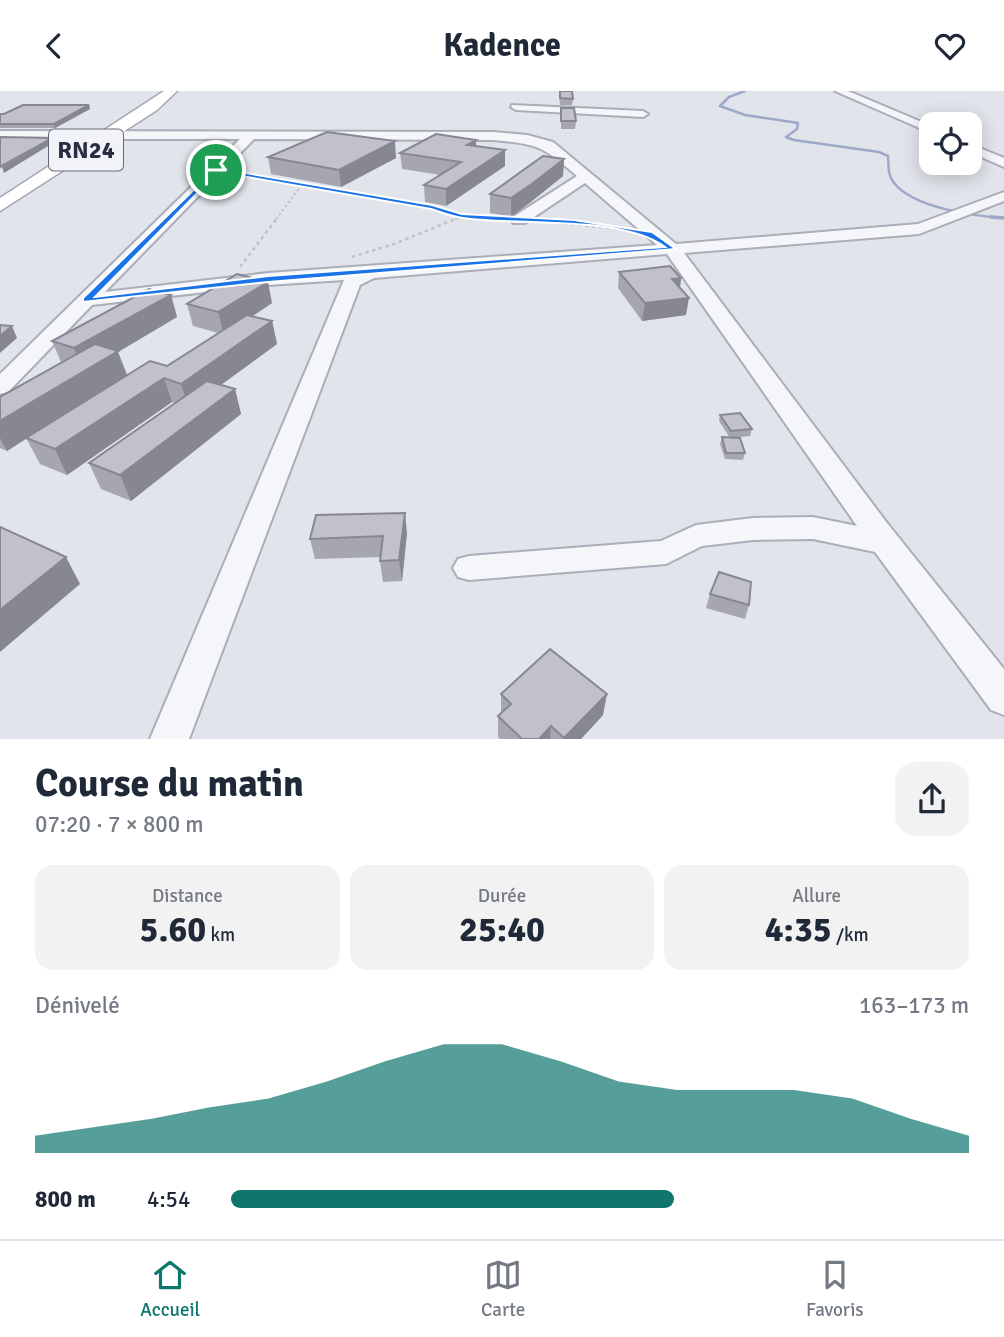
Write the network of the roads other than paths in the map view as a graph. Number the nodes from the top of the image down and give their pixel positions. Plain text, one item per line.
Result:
1 (159, 91) edge
2 (171, 91) edge
3 (840, 91) edge
4 (643, 114) dead end
5 (919, 126) edge
6 (0, 135) edge
7 (102, 135) junction
8 (493, 136) junction
9 (249, 137) junction
10 (982, 153) edge
11 (1004, 163) edge
12 (584, 177) junction
13 (0, 194) edge
14 (1004, 196) edge
15 (0, 206) edge
16 (519, 220) road end
17 (662, 242) junction
18 (370, 273) junction
19 (87, 300) junction
20 (0, 387) edge
21 (885, 543) junction
22 (469, 568) dead end
23 (1004, 698) edge
24 (169, 739) edge

1 - 7 main road, RN24
2 - 7 main road, RN24
3 - 5 street
4 - 8 street
6 - 7 street
7 - 9 street
7 - 13 main road, RN24
7 - 15 main road, RN24
8 - 9 street
8 - 12 street
9 - 19 street
10 - 11 street
12 - 16 street
12 - 17 street
14 - 17 street
17 - 18 street
17 - 21 street
18 - 19 street
18 - 24 street
19 - 20 street
21 - 22 street
21 - 23 street

